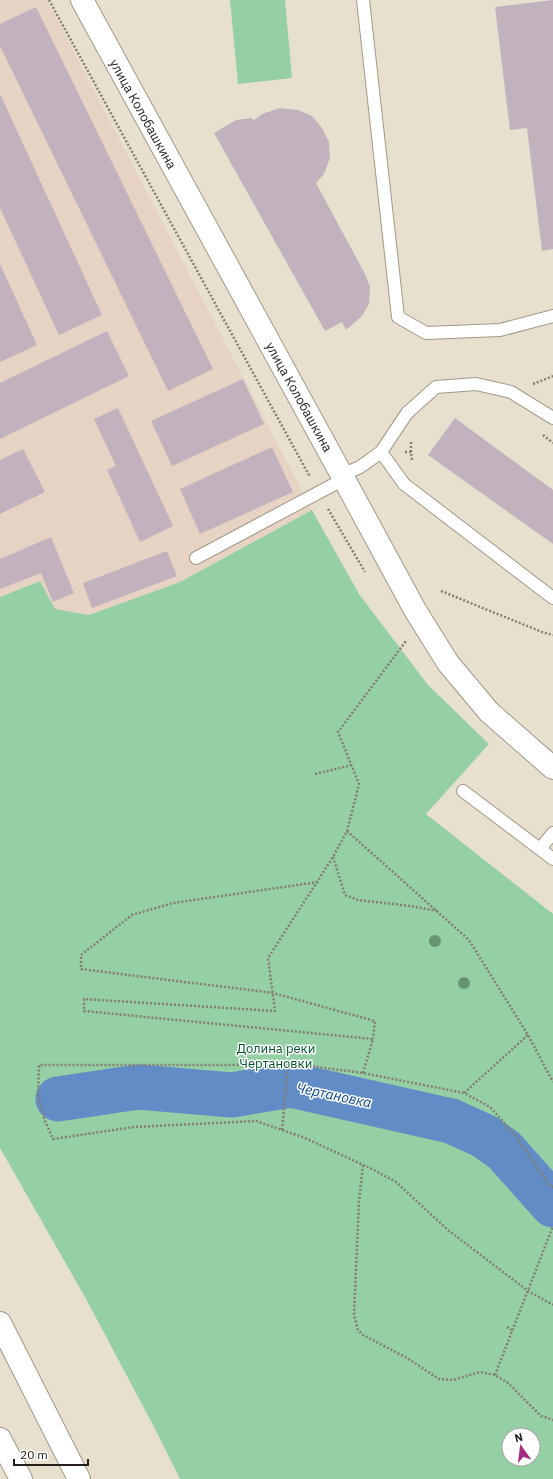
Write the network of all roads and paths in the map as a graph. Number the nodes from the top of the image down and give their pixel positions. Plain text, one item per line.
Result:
1 (82, 0) edge
2 (363, 0) edge
3 (553, 316) edge
4 (553, 418) edge
5 (542, 434) dead end
6 (411, 440) dead end
7 (553, 443) edge
8 (382, 452) junction
9 (411, 452) dead end
10 (343, 477) junction
11 (196, 558) dead end
12 (441, 591) dead end
13 (553, 598) edge
14 (553, 635) edge
15 (406, 641) dead end
16 (352, 765) junction
17 (553, 768) edge
18 (316, 774) dead end
19 (463, 791) dead end
20 (347, 831) junction
21 (553, 833) edge
22 (540, 849) junction
23 (333, 857) junction
24 (553, 859) edge
25 (318, 881) junction
26 (438, 911) junction
27 (273, 994) junction
28 (528, 1035) junction
29 (373, 1038) junction
30 (288, 1065) junction
31 (363, 1073) junction
32 (553, 1082) edge
33 (464, 1093) junction
34 (282, 1130) junction
35 (364, 1165) junction
36 (553, 1187) edge
37 (553, 1226) edge
38 (528, 1291) junction
39 (553, 1305) edge
40 (0, 1323) edge
41 (507, 1327) dead end
42 (512, 1330) junction
43 (495, 1375) junction
44 (553, 1420) edge
45 (0, 1439) edge
46 (21, 1479) edge
47 (79, 1479) edge

1 - 10 street, улица Колобашкина
2 - 3 lane
4 - 8 lane
5 - 7 path
6 - 9 path
8 - 10 lane
8 - 13 lane
10 - 11 lane
10 - 17 street, улица Колобашкина
12 - 14 path
15 - 16 path
16 - 18 path
16 - 20 path
19 - 22 lane
20 - 23 path
20 - 26 path
21 - 22 lane
22 - 24 lane
23 - 25 path
23 - 26 path
25 - 27 path
25 - 27 path
26 - 28 path
27 - 29 path
27 - 29 path
28 - 32 path
28 - 33 path
29 - 31 path
30 - 31 path
30 - 34 path
30 - 34 path
31 - 33 path
33 - 36 path
34 - 35 path
35 - 38 path
35 - 43 path
37 - 38 path
38 - 39 path
38 - 42 path
40 - 47 street
41 - 42 path
42 - 43 path
43 - 44 path
45 - 46 street

